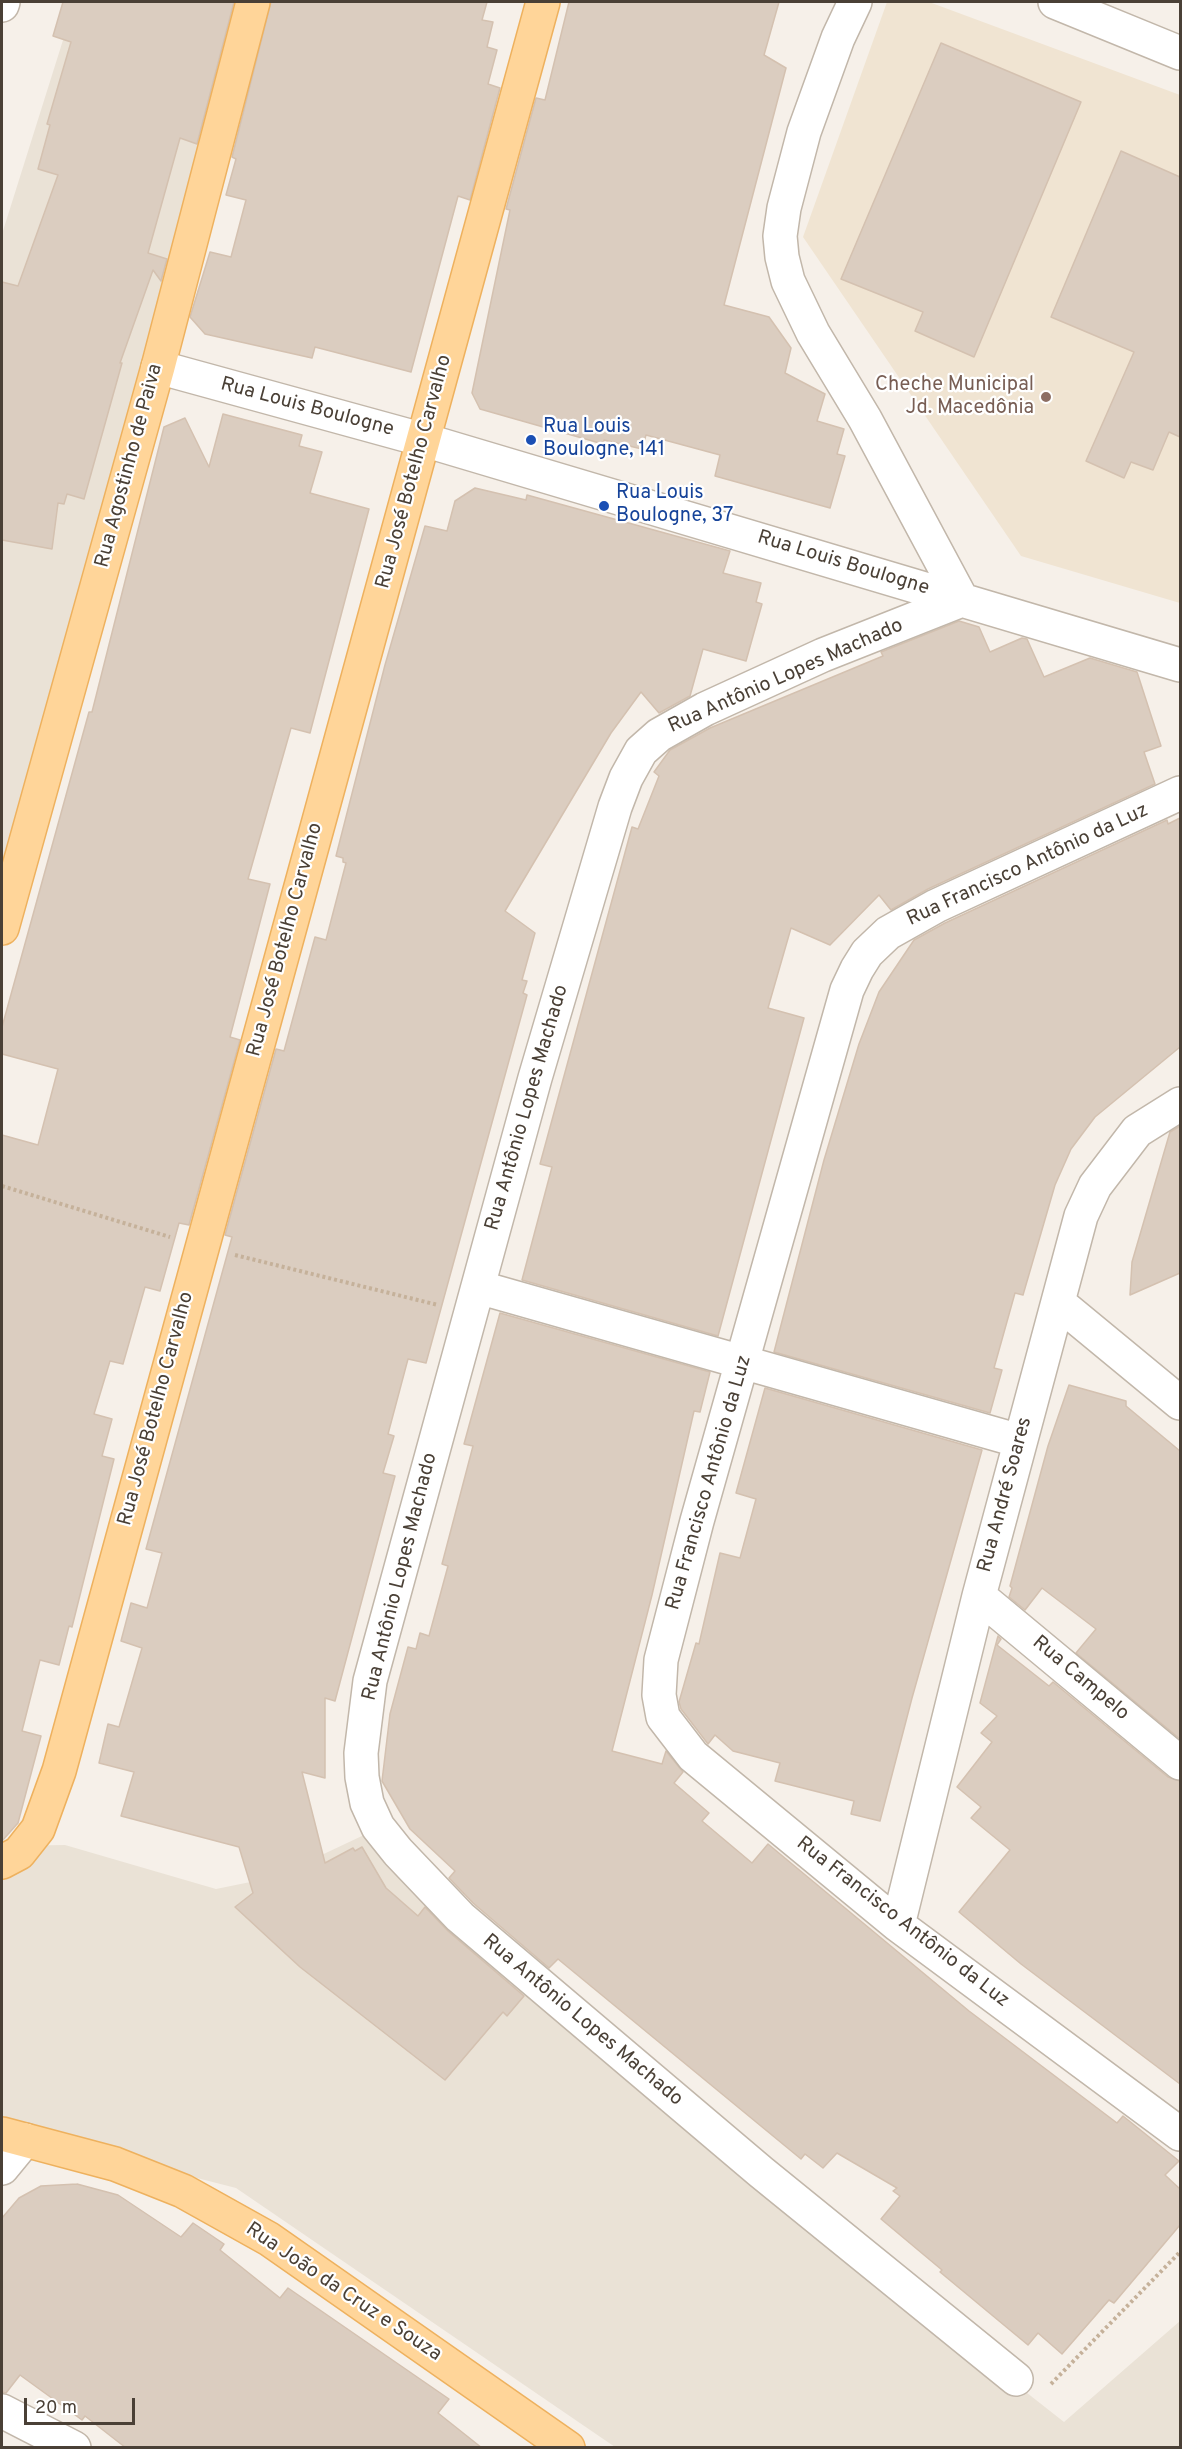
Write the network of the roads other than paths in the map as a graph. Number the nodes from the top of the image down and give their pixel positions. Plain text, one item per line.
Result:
1 (254, 2) edge
2 (543, 2) edge
3 (855, 2) edge
4 (1055, 2) edge
5 (1180, 53) edge
6 (158, 367) junction
7 (424, 440) junction
8 (962, 600) junction
9 (1180, 665) edge
10 (1180, 793) edge
11 (2, 928) edge
12 (1180, 1104) edge
13 (478, 1287) junction
14 (1060, 1304) junction
15 (743, 1364) junction
16 (1180, 1403) edge
17 (1020, 1441) junction
18 (979, 1596) junction
19 (1180, 1763) edge
20 (2, 1862) edge
21 (898, 1924) junction
22 (1180, 2134) edge
23 (13, 2137) edge
24 (2, 2168) edge
25 (1016, 2379) road end
26 (2, 2411) edge
27 (74, 2448) edge
28 (568, 2448) edge

1 - 6 main road, Rua Agostinho de Paiva
2 - 7 main road, Rua José Botelho Carvalho
3 - 8 street
4 - 5 street
6 - 7 street, Rua Louis Boulogne
6 - 11 main road, Rua Agostinho de Paiva
7 - 8 street, Rua Louis Boulogne
7 - 20 main road, Rua José Botelho Carvalho
8 - 9 street, Rua Louis Boulogne
8 - 13 street, Rua Antônio Lopes Machado
10 - 15 street, Rua Francisco Antônio da Luz
12 - 14 street, Rua André Soares
13 - 15 street
13 - 25 street, Rua Antônio Lopes Machado
14 - 16 street
14 - 17 street, Rua André Soares
15 - 17 street
15 - 21 street, Rua Francisco Antônio da Luz
17 - 18 street, Rua André Soares
18 - 19 street, Rua Campelo
18 - 21 street, Rua André Soares
21 - 22 street, Rua Francisco Antônio da Luz
23 - 24 street
23 - 28 main road, Rua João da Cruz e Souza
26 - 27 street

